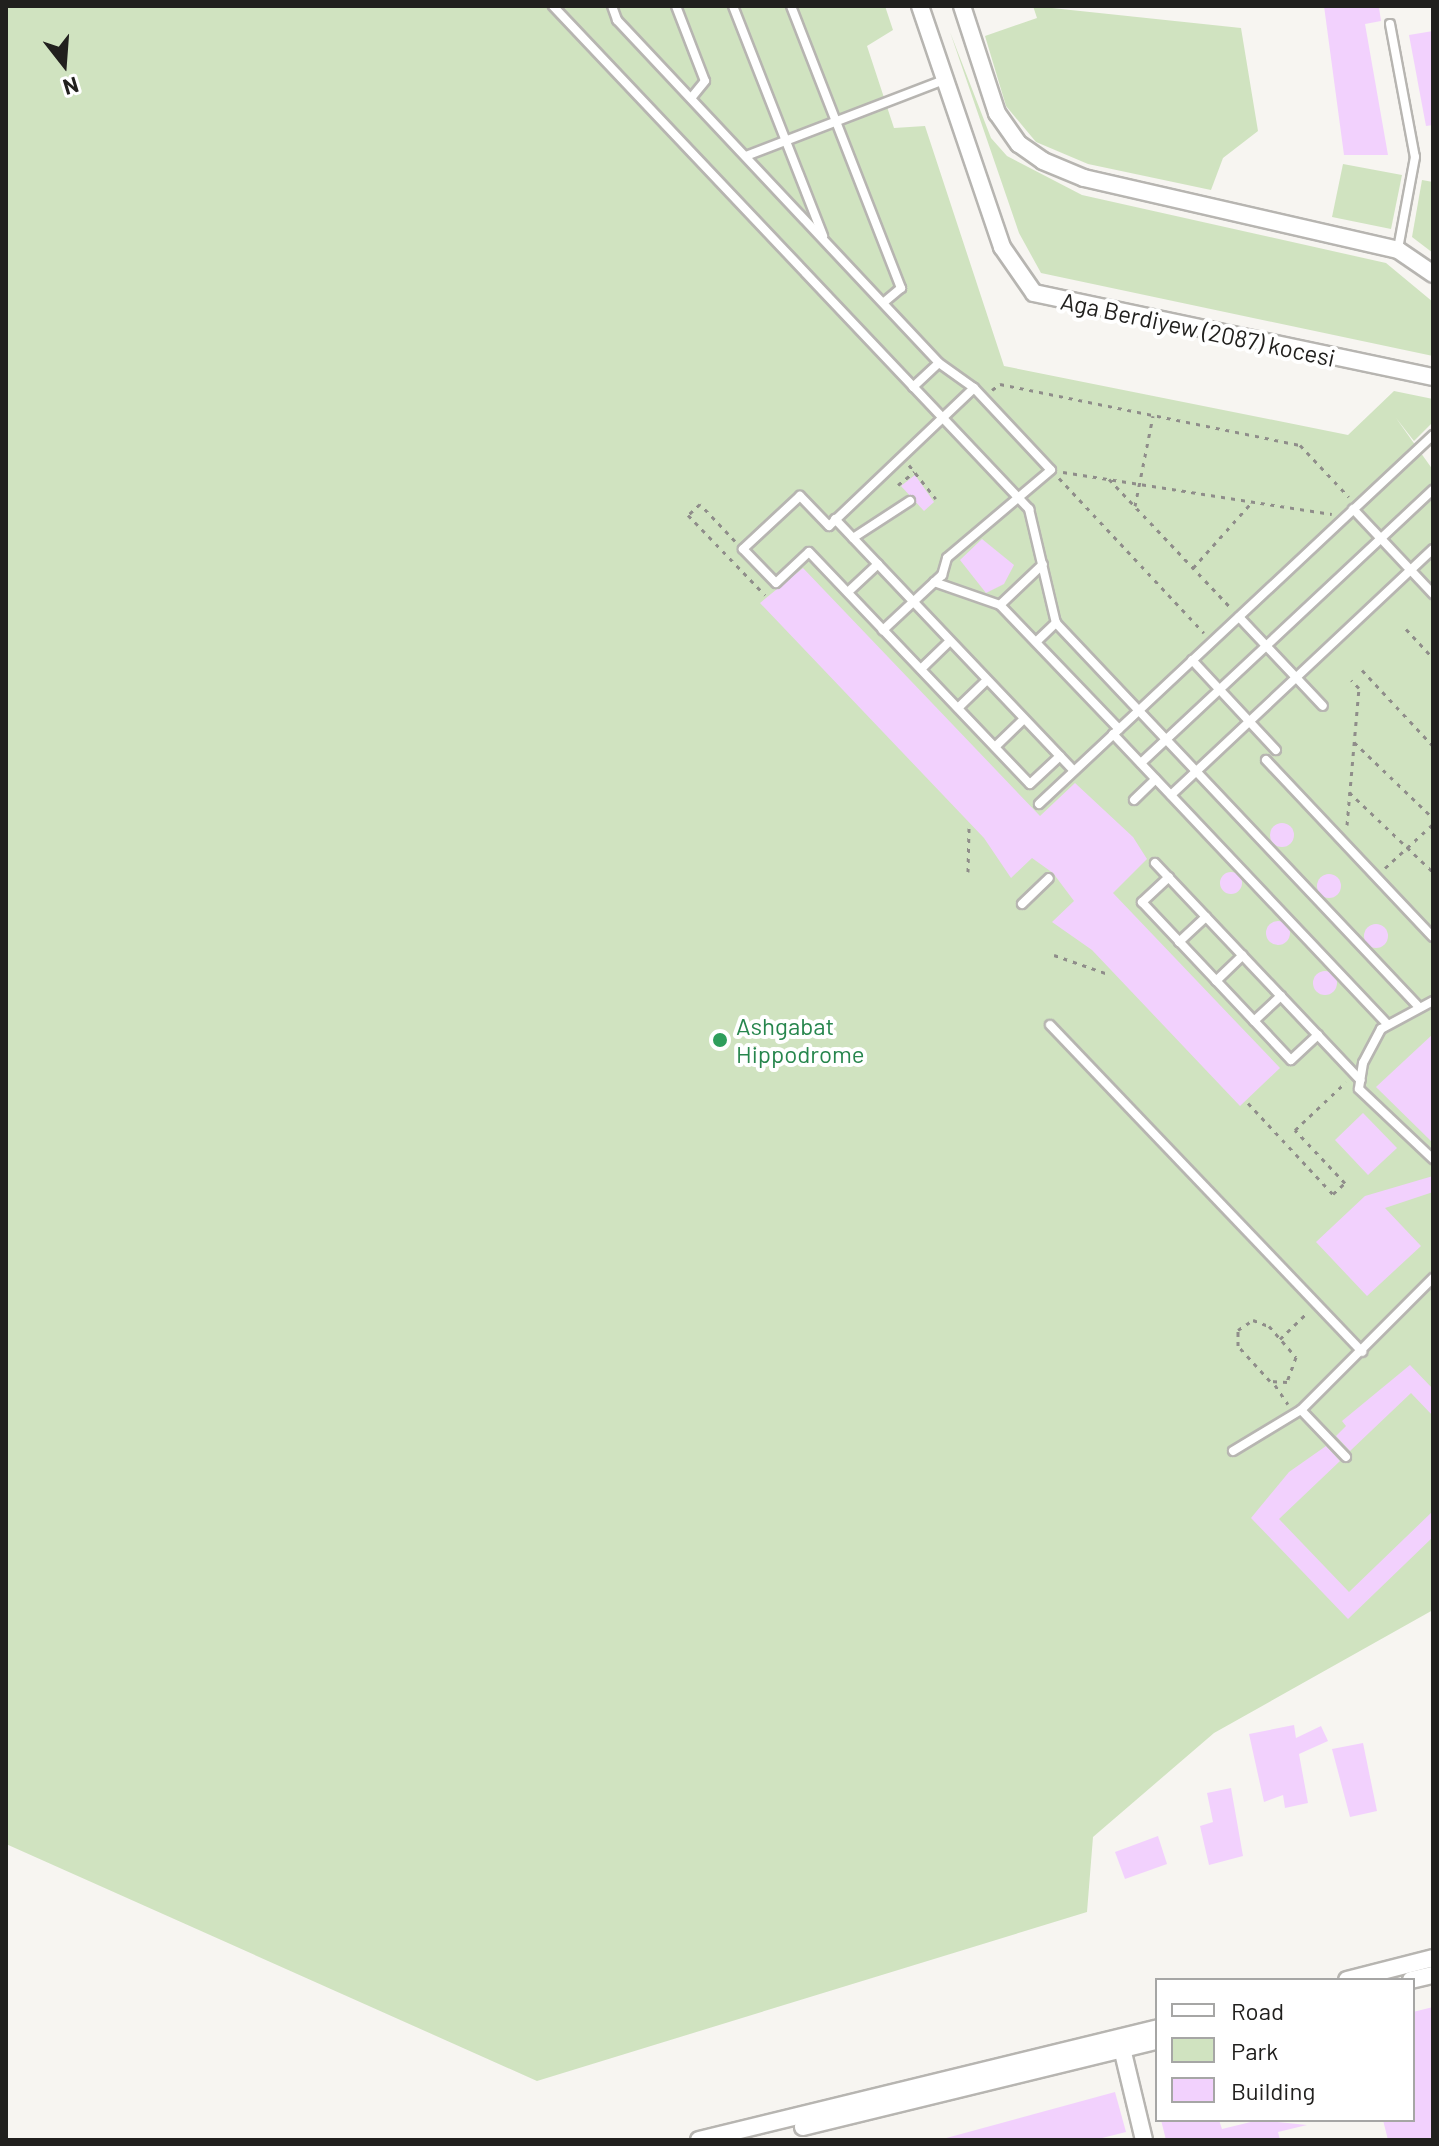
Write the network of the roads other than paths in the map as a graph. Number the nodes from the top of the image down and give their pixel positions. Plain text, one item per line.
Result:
1 (553, 6) edge
2 (612, 6) edge
3 (676, 6) edge
4 (733, 6) edge
5 (791, 6) edge
6 (920, 6) edge
7 (962, 6) edge
8 (1390, 24) dead end
9 (944, 80) junction
10 (691, 98) junction
11 (836, 122) junction
12 (786, 141) junction
13 (746, 156) junction
14 (825, 241) junction
15 (1398, 250) junction
16 (1433, 274) edge
17 (883, 303) junction
18 (939, 363) junction
19 (1433, 377) edge
20 (913, 387) junction
21 (974, 388) junction
22 (943, 417) junction
23 (1433, 435) edge
24 (1433, 490) edge
25 (1021, 500) junction
26 (910, 501) dead end
27 (1355, 508) junction
28 (835, 519) junction
29 (853, 538) junction
30 (1381, 539) junction
31 (1433, 549) edge
32 (878, 564) junction
33 (1043, 564) junction
34 (1411, 570) junction
35 (934, 582) junction
36 (848, 592) junction
37 (1433, 594) edge
38 (914, 601) junction
39 (1000, 605) junction
40 (1239, 617) junction
41 (1056, 623) junction
42 (883, 630) junction
43 (950, 641) junction
44 (1036, 642) junction
45 (1267, 646) junction
46 (1192, 660) junction
47 (921, 669) junction
48 (1296, 678) junction
49 (987, 680) junction
50 (1220, 690) junction
51 (1323, 706) dead end
52 (958, 708) junction
53 (1139, 710) junction
54 (1024, 719) junction
55 (1249, 721) junction
56 (1116, 732) junction
57 (1167, 739) junction
58 (995, 747) junction
59 (1276, 750) dead end
60 (1060, 756) junction
61 (1266, 760) dead end
62 (1141, 763) junction
63 (1074, 771) junction
64 (1196, 771) junction
65 (1156, 779) junction
66 (1171, 795) junction
67 (1134, 800) dead end
68 (1039, 804) dead end
69 (1155, 863) dead end
70 (1169, 877) junction
71 (1049, 878) dead end
72 (1022, 904) dead end
73 (1206, 917) junction
74 (1433, 937) edge
75 (1179, 942) junction
76 (1243, 955) junction
77 (1216, 981) junction
78 (1281, 996) junction
79 (1433, 1001) edge
80 (1417, 1005) junction
81 (1254, 1021) junction
82 (1387, 1024) junction
83 (1050, 1025) dead end
84 (1318, 1035) junction
85 (1357, 1077) junction
86 (1433, 1159) edge
87 (1433, 1278) edge
88 (1362, 1352) junction
89 (1298, 1411) junction
90 (1233, 1451) dead end
91 (1346, 1457) dead end
92 (1433, 1958) edge
93 (1355, 1978) edge
94 (1155, 2029) edge
95 (1155, 2041) edge
96 (1121, 2044) junction
97 (726, 2137) edge
98 (699, 2140) edge
99 (747, 2140) edge
100 (1144, 2140) edge

1 - 20 lane
2 - 10 lane
3 - 10 lane
4 - 12 lane
5 - 11 lane
6 - 9 street, Aga Berdiyew (2087) kocesi
7 - 15 street
8 - 15 lane
9 - 11 lane
9 - 19 street, Aga Berdiyew (2087) kocesi
10 - 13 lane
11 - 12 lane
11 - 17 lane
12 - 13 lane
12 - 14 lane
13 - 14 lane
14 - 17 lane
15 - 16 street
17 - 18 lane
18 - 20 lane
18 - 21 lane
20 - 22 lane
21 - 22 lane
21 - 25 lane
22 - 25 lane
22 - 28 lane
23 - 27 lane
24 - 30 lane
25 - 33 lane
25 - 35 lane
26 - 29 lane
27 - 30 lane
27 - 40 lane
28 - 29 lane
28 - 36 lane
29 - 32 lane
30 - 34 lane
30 - 45 lane
31 - 34 lane
32 - 36 lane
32 - 38 lane
33 - 39 lane
33 - 41 lane
34 - 37 lane
34 - 48 lane
35 - 38 lane
35 - 39 lane
36 - 42 lane
38 - 42 lane
38 - 43 lane
39 - 44 lane
40 - 45 lane
40 - 46 lane
41 - 44 lane
41 - 53 lane
42 - 47 lane
43 - 47 lane
43 - 49 lane
44 - 56 lane
45 - 48 lane
45 - 50 lane
46 - 50 lane
46 - 53 lane
47 - 52 lane
48 - 51 lane
48 - 55 lane
49 - 52 lane
49 - 54 lane
50 - 55 lane
50 - 57 lane
52 - 58 lane
53 - 56 lane
53 - 57 lane
54 - 58 lane
54 - 60 lane
55 - 59 lane
55 - 64 lane
56 - 62 lane
56 - 63 lane
57 - 62 lane
57 - 64 lane
58 - 60 lane
60 - 63 lane
61 - 74 lane
62 - 65 lane
63 - 68 lane
64 - 66 lane
64 - 80 lane
65 - 66 lane
65 - 67 lane
66 - 82 lane
69 - 70 lane
70 - 73 lane
70 - 75 lane
71 - 72 lane
73 - 75 lane
73 - 76 lane
75 - 77 lane
76 - 77 lane
76 - 78 lane
77 - 81 lane
78 - 81 lane
78 - 84 lane
79 - 80 lane
80 - 82 lane
81 - 84 lane
82 - 85 lane
83 - 88 lane
84 - 85 lane
85 - 86 lane
87 - 88 lane
88 - 89 lane
89 - 90 lane
89 - 91 lane
92 - 93 street
94 - 96 street
95 - 96 street
96 - 97 street
96 - 99 street
96 - 100 street
97 - 98 street

